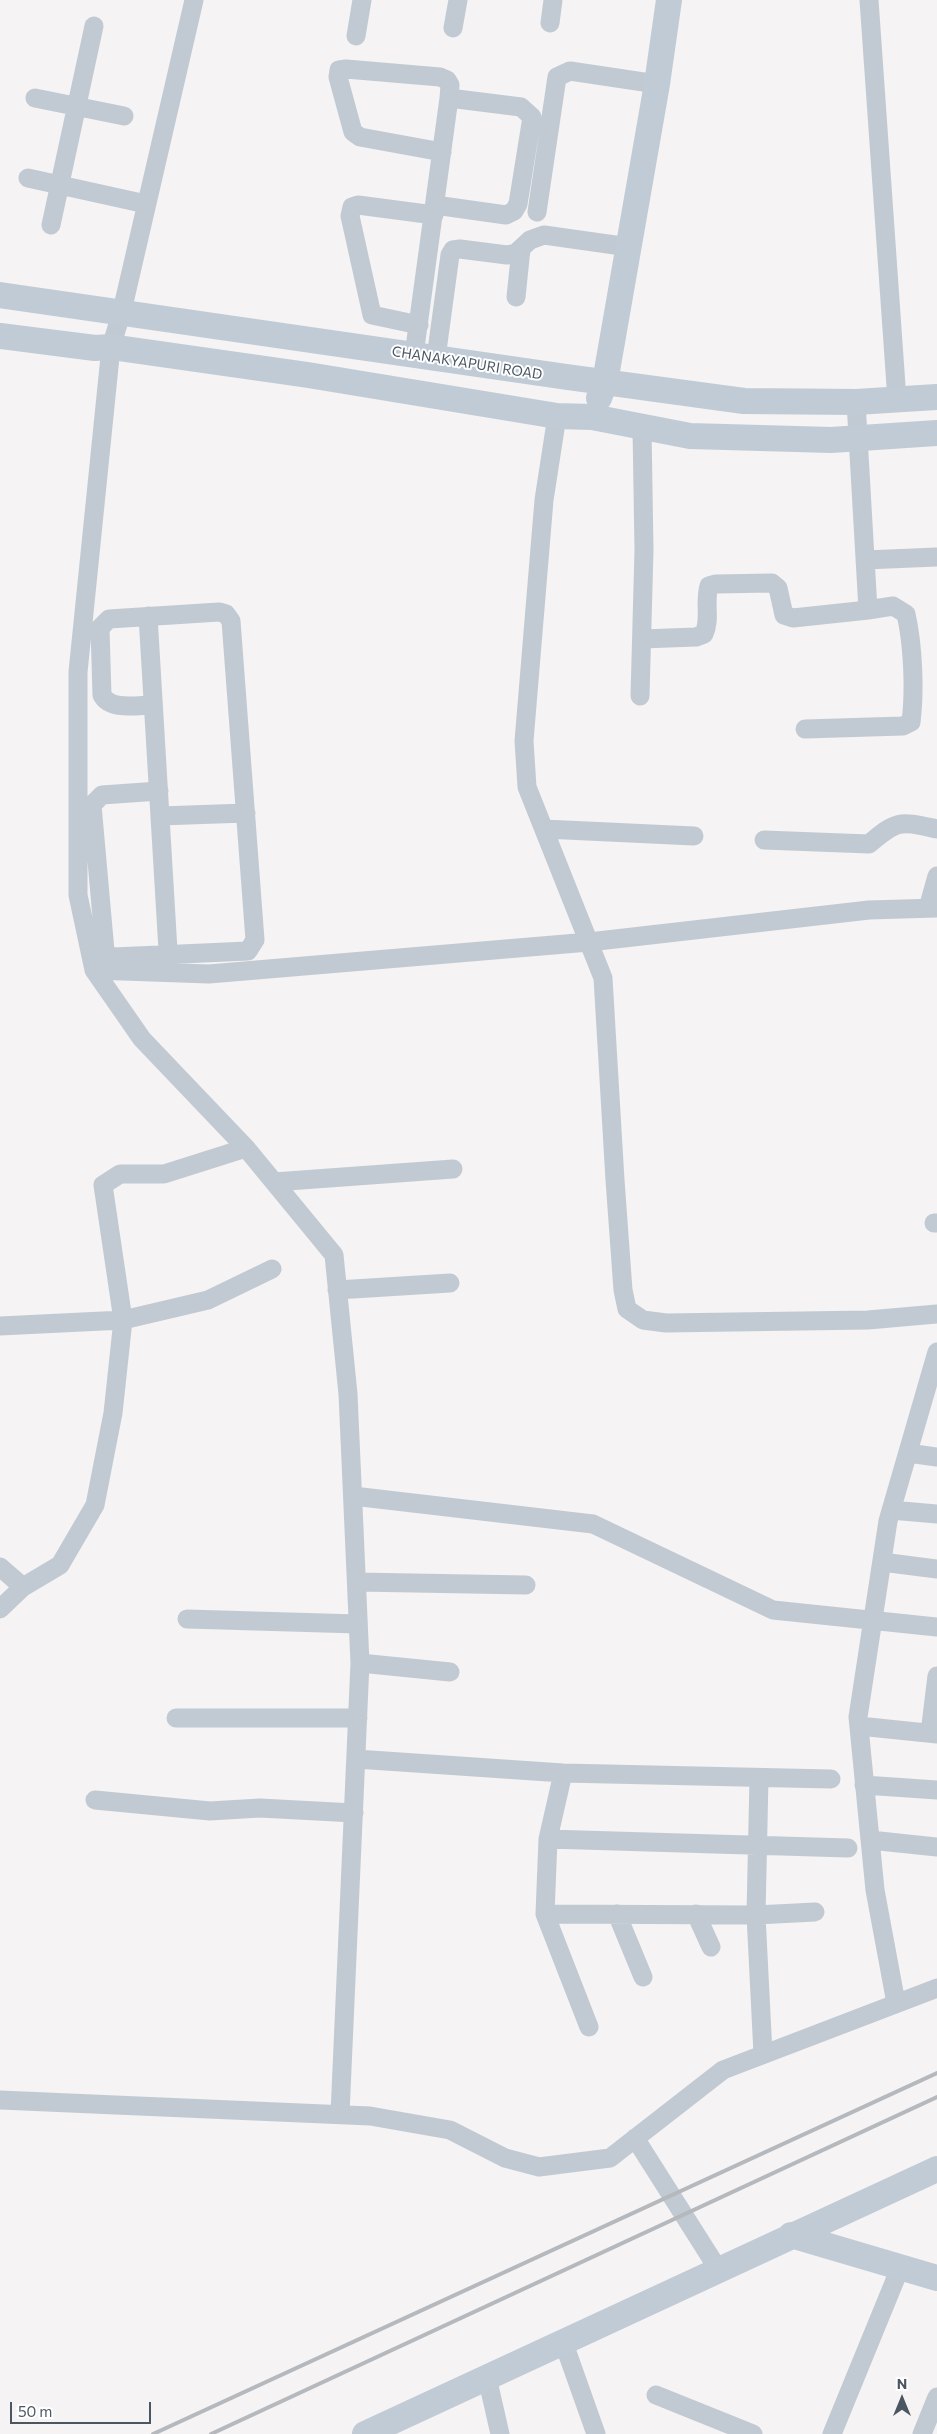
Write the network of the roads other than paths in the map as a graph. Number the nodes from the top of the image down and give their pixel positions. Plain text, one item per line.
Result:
1 (194, 0) edge
2 (362, 0) edge
3 (458, 0) edge
4 (553, 0) edge
5 (669, 0) edge
6 (869, 0) edge
7 (550, 23) dead end
8 (94, 26) dead end
9 (453, 28) dead end
10 (356, 36) dead end
11 (657, 84) junction
12 (36, 98) dead end
13 (449, 98) junction
14 (77, 107) junction
15 (124, 116) dead end
16 (442, 152) junction
17 (28, 178) dead end
18 (60, 185) junction
19 (146, 204) junction
20 (434, 210) junction
21 (537, 212) dead end
22 (51, 225) dead end
23 (629, 247) junction
24 (521, 249) junction
25 (0, 295) edge
26 (516, 297) dead end
27 (122, 311) junction
28 (418, 324) junction
29 (0, 336) edge
30 (110, 347) junction
31 (425, 356) junction
32 (605, 382) junction
33 (937, 396) edge
34 (897, 400) junction
35 (856, 402) junction
36 (557, 416) junction
37 (592, 417) junction
38 (642, 428) junction
39 (937, 433) edge
40 (858, 438) junction
41 (937, 557) edge
42 (865, 560) junction
43 (868, 610) junction
44 (148, 616) junction
45 (642, 639) junction
46 (640, 696) dead end
47 (153, 705) junction
48 (805, 729) dead end
49 (159, 792) junction
50 (246, 813) junction
51 (160, 816) junction
52 (544, 829) junction
53 (937, 829) edge
54 (694, 836) dead end
55 (764, 840) dead end
56 (937, 876) edge
57 (933, 908) edge
58 (589, 942) junction
59 (169, 963) junction
60 (94, 970) junction
61 (246, 1148) junction
62 (453, 1169) dead end
63 (274, 1182) junction
64 (272, 1269) dead end
65 (450, 1283) dead end
66 (337, 1290) junction
67 (937, 1314) edge
68 (123, 1320) junction
69 (0, 1326) edge
70 (937, 1352) edge
71 (930, 1403) edge
72 (908, 1453) junction
73 (937, 1457) edge
74 (353, 1496) junction
75 (891, 1510) junction
76 (937, 1514) edge
77 (882, 1562) junction
78 (0, 1567) edge
79 (937, 1569) edge
80 (356, 1582) junction
81 (526, 1585) dead end
82 (23, 1587) junction
83 (0, 1609) edge
84 (187, 1620) dead end
85 (872, 1620) junction
86 (358, 1624) junction
87 (937, 1627) edge
88 (360, 1663) junction
89 (450, 1672) dead end
90 (937, 1676) edge
91 (176, 1718) dead end
92 (358, 1718) junction
93 (859, 1726) junction
94 (933, 1734) edge
95 (356, 1759) junction
96 (563, 1773) junction
97 (759, 1778) junction
98 (831, 1778) dead end
99 (864, 1785) junction
100 (937, 1790) edge
101 (95, 1800) dead end
102 (354, 1813) junction
103 (548, 1839) junction
104 (870, 1840) junction
105 (758, 1846) junction
106 (937, 1847) edge
107 (848, 1848) dead end
108 (816, 1912) dead end
109 (545, 1914) junction
110 (617, 1914) junction
111 (696, 1914) junction
112 (756, 1915) junction
113 (711, 1947) dead end
114 (643, 1977) dead end
115 (937, 1988) edge
116 (896, 2003) junction
117 (589, 2027) dead end
118 (763, 2054) junction
119 (0, 2100) edge
120 (340, 2114) junction
121 (635, 2138) junction
122 (937, 2169) edge
123 (791, 2236) junction
124 (900, 2268) junction
125 (718, 2269) junction
126 (937, 2278) edge
127 (563, 2341) junction
128 (487, 2377) junction
129 (656, 2395) dead end
130 (937, 2398) edge
131 (365, 2434) edge
132 (500, 2434) edge
133 (596, 2434) edge
134 (753, 2434) edge
135 (832, 2434) edge
136 (922, 2434) edge

1 - 19 street
2 - 10 street
3 - 9 street
4 - 7 street
5 - 11 street
6 - 34 street
8 - 14 street
11 - 21 street
11 - 23 street
12 - 14 street
13 - 16 street
13 - 16 street
13 - 20 street
14 - 15 street
14 - 18 street
16 - 20 street
17 - 18 street
18 - 19 street
18 - 22 street
19 - 27 street
20 - 28 street
20 - 28 street
23 - 24 street
23 - 32 street
24 - 26 street
24 - 31 street
25 - 27 street, CHANAKYAPURI ROAD
27 - 30 street
27 - 31 street, CHANAKYAPURI ROAD
28 - 31 street
29 - 30 street
30 - 36 street
30 - 60 street
31 - 32 street, CHANAKYAPURI ROAD
32 - 35 street, CHANAKYAPURI ROAD
32 - 37 street
33 - 34 street, CHANAKYAPURI ROAD
34 - 35 street, CHANAKYAPURI ROAD
35 - 40 street
36 - 37 street
36 - 52 street
37 - 38 street
38 - 40 street
38 - 45 street
39 - 40 street
40 - 42 street
41 - 42 street
42 - 43 street
43 - 45 street
43 - 48 street
44 - 47 street
44 - 47 street
44 - 50 street
45 - 46 street
47 - 49 street
49 - 51 street
49 - 59 street
50 - 51 street
50 - 59 street
51 - 59 street
52 - 54 street
52 - 58 street
53 - 55 street
56 - 57 street
57 - 58 street
58 - 59 street
58 - 67 street
59 - 60 street
60 - 61 street
61 - 63 street
61 - 68 street
62 - 63 street
63 - 66 street
64 - 68 street
65 - 66 street
66 - 74 street
68 - 69 street
68 - 82 street
70 - 71 street
71 - 72 street
72 - 73 street
72 - 75 street
74 - 80 street
74 - 85 street
75 - 76 street
75 - 77 street
77 - 79 street
77 - 85 street
78 - 82 street
80 - 81 street
80 - 86 street
82 - 83 street
84 - 86 street
85 - 87 street
85 - 93 street
86 - 88 street
88 - 89 street
88 - 92 street
90 - 94 street
91 - 92 street
92 - 95 street
93 - 94 street
93 - 99 street
95 - 96 street
95 - 102 street
96 - 97 street
96 - 103 street
97 - 98 street
97 - 105 street
99 - 100 street
99 - 104 street
101 - 102 street
102 - 120 street
103 - 105 street
103 - 109 street
104 - 106 street
104 - 116 street
105 - 107 street
105 - 112 street
108 - 112 street
109 - 110 street
109 - 117 street
110 - 111 street
110 - 114 street
111 - 112 street
111 - 113 street
112 - 118 street
115 - 116 street
116 - 118 street
118 - 121 street
119 - 120 street
120 - 121 street
121 - 125 street
122 - 123 street
123 - 124 street
123 - 125 street
124 - 126 street
124 - 135 street
125 - 127 street
127 - 128 street
127 - 133 street
128 - 131 street
128 - 132 street
129 - 134 street
130 - 136 street

